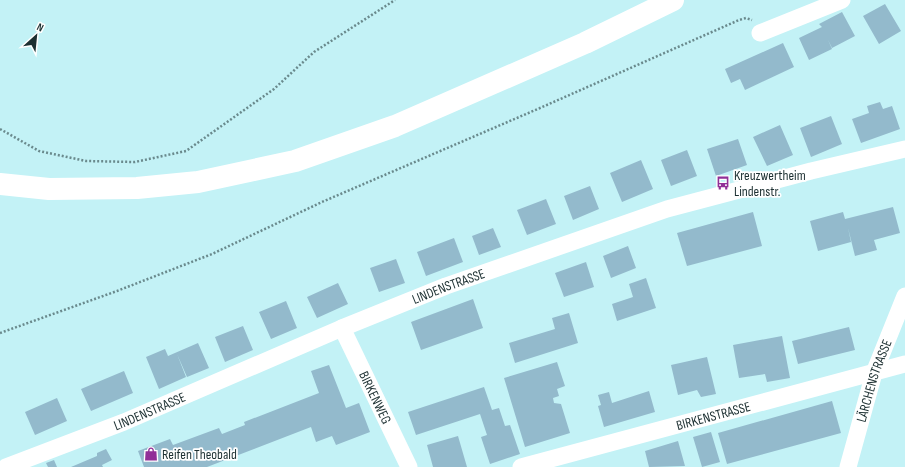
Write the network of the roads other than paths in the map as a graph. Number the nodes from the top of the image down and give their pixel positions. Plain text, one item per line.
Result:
1 (673, 0) edge
2 (842, 0) edge
3 (760, 33) road end
4 (905, 149) edge
5 (0, 184) edge
6 (905, 296) edge
7 (342, 328) junction
8 (905, 364) edge
9 (874, 373) junction
10 (6, 467) edge
11 (409, 467) edge
12 (521, 467) edge
13 (848, 467) edge

1 - 5 main road
2 - 3 street
4 - 7 street, LINDENSTRASSE
6 - 9 street, LÄRCHENSTRASSE
7 - 10 street, LINDENSTRASSE
7 - 11 street, BIRKENWEG
8 - 9 street, BIRKENSTRASSE
9 - 12 street, BIRKENSTRASSE
9 - 13 street, LÄRCHENSTRASSE

